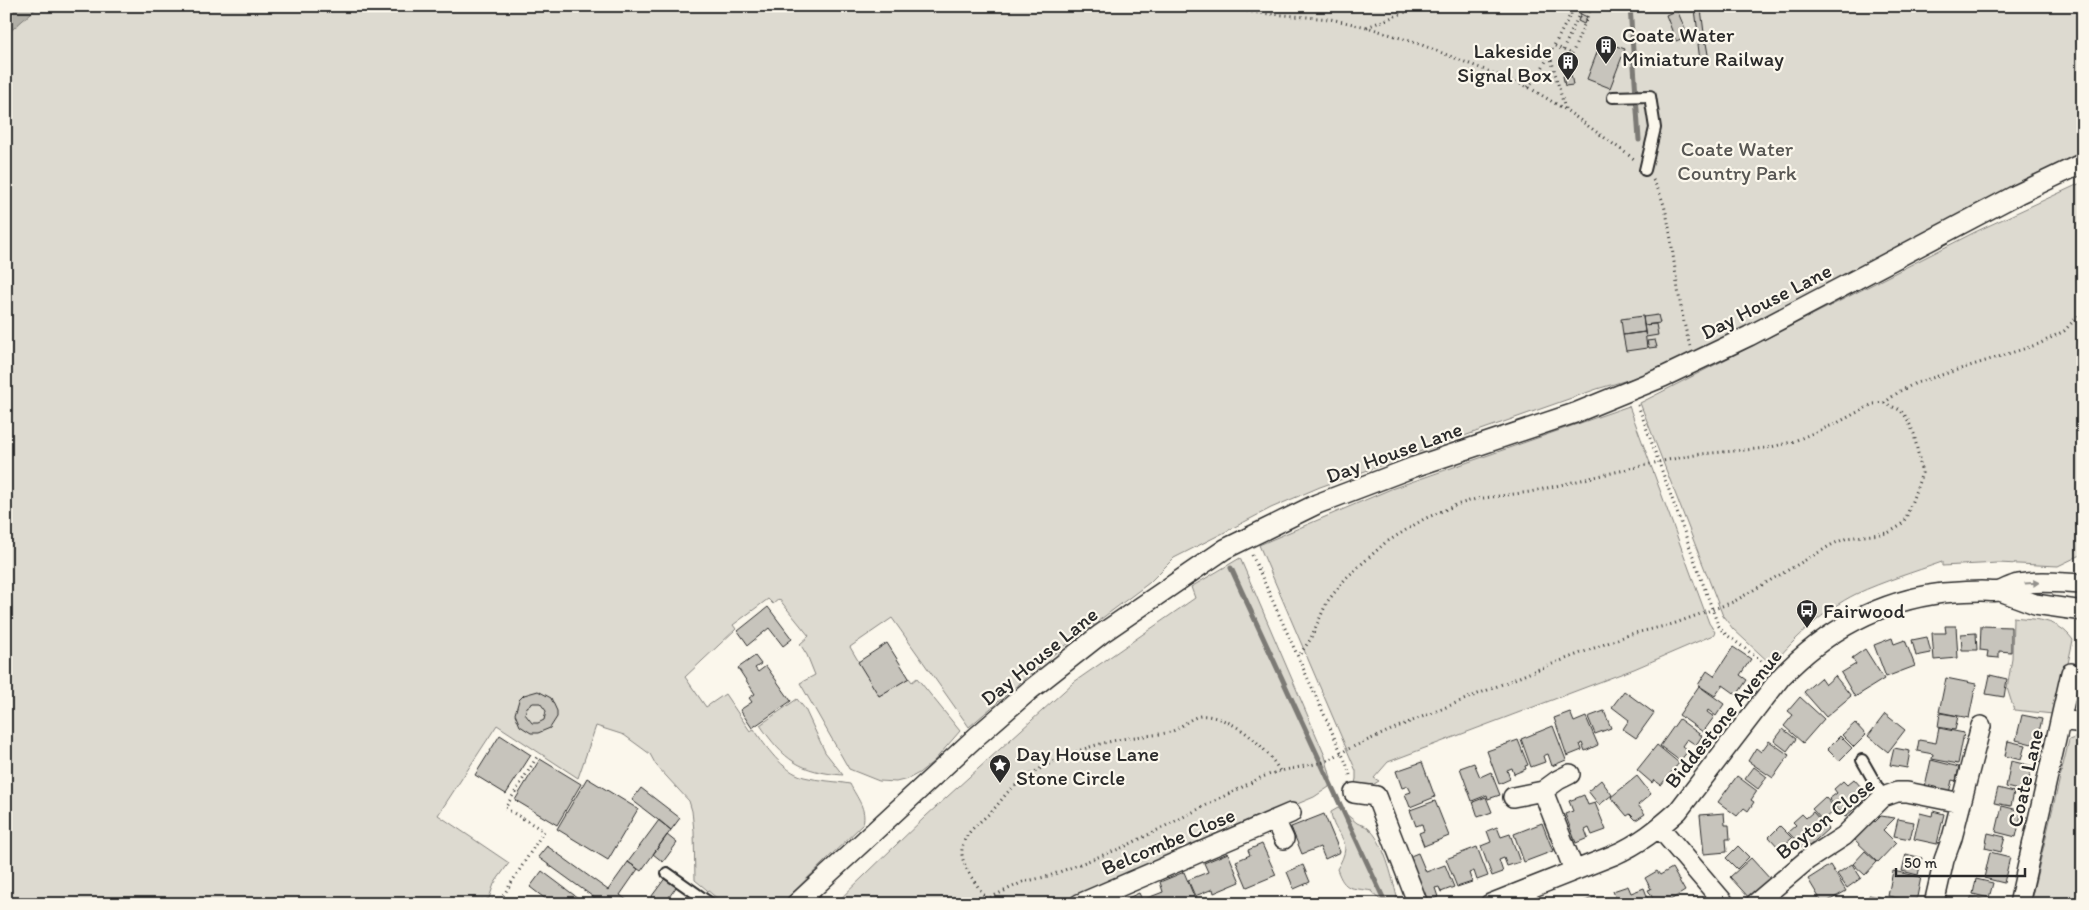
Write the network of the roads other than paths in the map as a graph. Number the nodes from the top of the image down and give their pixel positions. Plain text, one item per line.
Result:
1 (1613, 97) dead end
2 (2083, 163) edge
3 (1645, 170) road end
4 (2083, 584) edge
5 (2000, 591) junction
6 (2083, 611) edge
7 (2071, 673) dead end
8 (2061, 720) junction
9 (2083, 723) edge
10 (1981, 726) dead end
11 (1862, 760) dead end
12 (1570, 774) dead end
13 (1352, 788) road end
14 (1543, 791) junction
15 (1883, 796) junction
16 (1513, 797) dead end
17 (1961, 803) junction
18 (1660, 828) junction
19 (1284, 839) dead end
20 (1574, 870) junction
21 (668, 873) dead end
22 (711, 904) edge
23 (796, 904) edge
24 (1079, 904) edge
25 (1418, 904) edge
26 (1490, 904) edge
27 (1725, 904) edge
28 (1755, 904) edge
29 (1934, 904) edge
30 (2019, 904) edge

1 - 3 lane
2 - 23 street, Day House Lane
5 -> 4 street, Biddestone Avenue
5 - 6 street, Biddestone Avenue
5 - 18 street, Biddestone Avenue
7 - 8 street, Coate Lane
8 - 9 street, Coate Lane
8 - 30 street, Coate Lane
10 - 17 street
11 - 15 lane
12 - 14 street
13 - 25 street
14 - 16 street
14 - 20 street
15 - 17 street, Boyton Close
15 - 28 street, Boyton Close
17 - 29 street
18 - 20 street, Biddestone Avenue
18 - 27 street
19 - 24 street, Belcombe Close
20 - 26 street, Biddestone Avenue
21 - 22 lane

